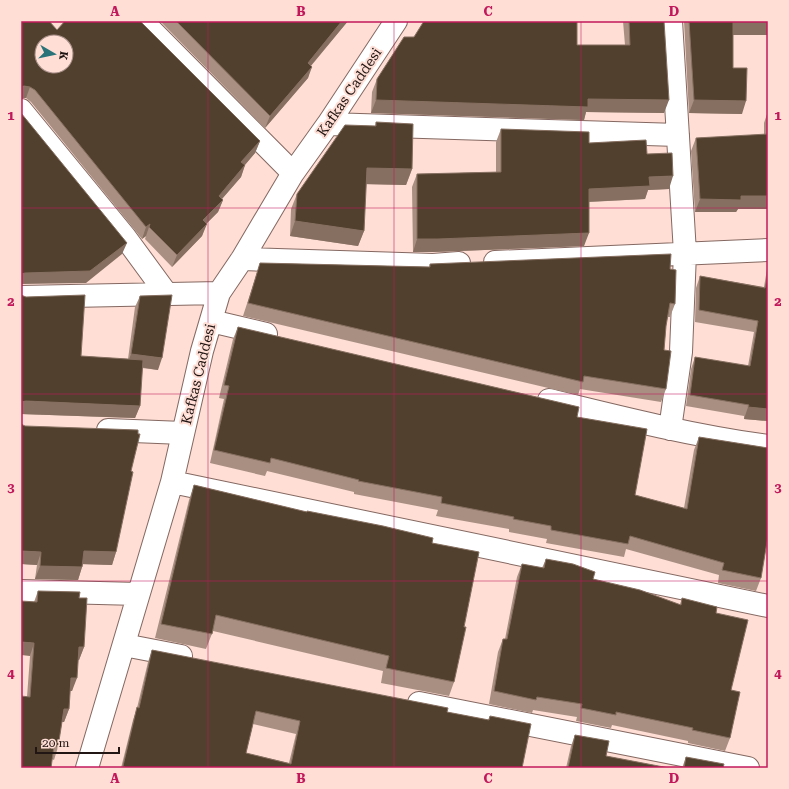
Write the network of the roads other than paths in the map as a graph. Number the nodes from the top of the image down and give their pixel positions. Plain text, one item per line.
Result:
1 (142, 21) edge
2 (671, 21) edge
3 (388, 24) edge
4 (21, 110) edge
5 (328, 124) junction
6 (678, 135) junction
7 (293, 173) junction
8 (768, 250) edge
9 (685, 253) junction
10 (242, 258) junction
11 (218, 292) junction
12 (166, 293) junction
13 (21, 297) edge
14 (211, 321) junction
15 (289, 339) edge
16 (530, 396) edge
17 (90, 429) edge
18 (670, 429) junction
19 (183, 433) junction
20 (768, 446) edge
21 (172, 482) junction
22 (21, 591) edge
23 (138, 594) junction
24 (768, 606) edge
25 (124, 645) junction
26 (202, 660) edge
27 (397, 699) edge
28 (87, 768) edge
29 (748, 768) edge

1 - 7 street
2 - 6 street
3 - 5 street, Kafkas Caddesi
4 - 12 street
5 - 6 street
5 - 7 street, Kafkas Caddesi
6 - 9 street
7 - 10 street, Kafkas Caddesi
8 - 9 street
9 - 10 street
9 - 18 street
10 - 11 street, Kafkas Caddesi
11 - 12 street
11 - 14 street, Kafkas Caddesi
12 - 13 street
14 - 15 street
14 - 19 street, Kafkas Caddesi
16 - 18 street
17 - 19 street
18 - 20 street
19 - 21 street, Kafkas Caddesi
21 - 23 street, Kafkas Caddesi
21 - 24 street
22 - 23 street
23 - 25 street, Kafkas Caddesi
25 - 26 street
25 - 28 street, Kafkas Caddesi
27 - 29 street

